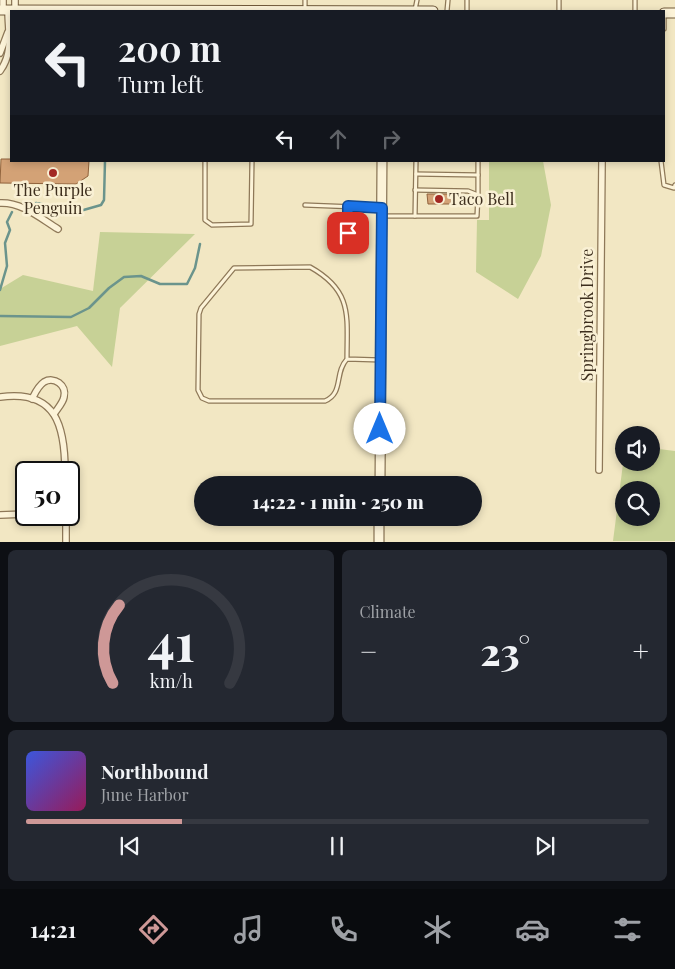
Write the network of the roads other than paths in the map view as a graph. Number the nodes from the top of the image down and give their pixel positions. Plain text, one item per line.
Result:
1 (2, 0) edge
2 (15, 0) edge
3 (6, 10) edge
4 (8, 32) junction
5 (0, 53) edge
6 (0, 71) edge
7 (205, 162) edge
8 (252, 162) edge
9 (382, 162) edge
10 (416, 162) edge
11 (478, 162) edge
12 (602, 162) edge
13 (661, 162) edge
14 (416, 174) junction
15 (478, 175) junction
16 (675, 185) edge
17 (415, 190) junction
18 (478, 195) junction
19 (0, 203) edge
20 (305, 205) dead end
21 (348, 206) junction
22 (382, 212) junction
23 (415, 216) junction
24 (58, 229) dead end
25 (348, 246) dead end
26 (347, 359) junction
27 (380, 360) junction
28 (0, 397) edge
29 (32, 399) junction
30 (54, 414) junction
31 (65, 461) edge
32 (599, 470) dead end
33 (380, 476) edge
34 (15, 514) edge
35 (0, 515) edge
36 (66, 526) edge
37 (380, 526) edge
38 (66, 542) edge
39 (379, 542) edge

1 - 3 street
2 - 3 street
3 - 4 street
4 - 5 street
4 - 6 street
7 - 8 lane
9 - 22 street
10 - 14 lane
11 - 15 lane
12 - 32 street, Springbrook Drive
13 - 16 lane
14 - 15 lane
14 - 17 lane
15 - 18 lane
17 - 18 lane
17 - 23 lane
18 - 23 lane
19 - 24 street
20 - 21 lane
21 - 22 lane
21 - 25 lane
22 - 23 lane
22 - 27 street
26 - 26 lane
26 - 27 lane
27 - 33 street
28 - 29 street
29 - 30 street
29 - 30 street
30 - 31 street
34 - 35 street
36 - 38 street
37 - 39 street

